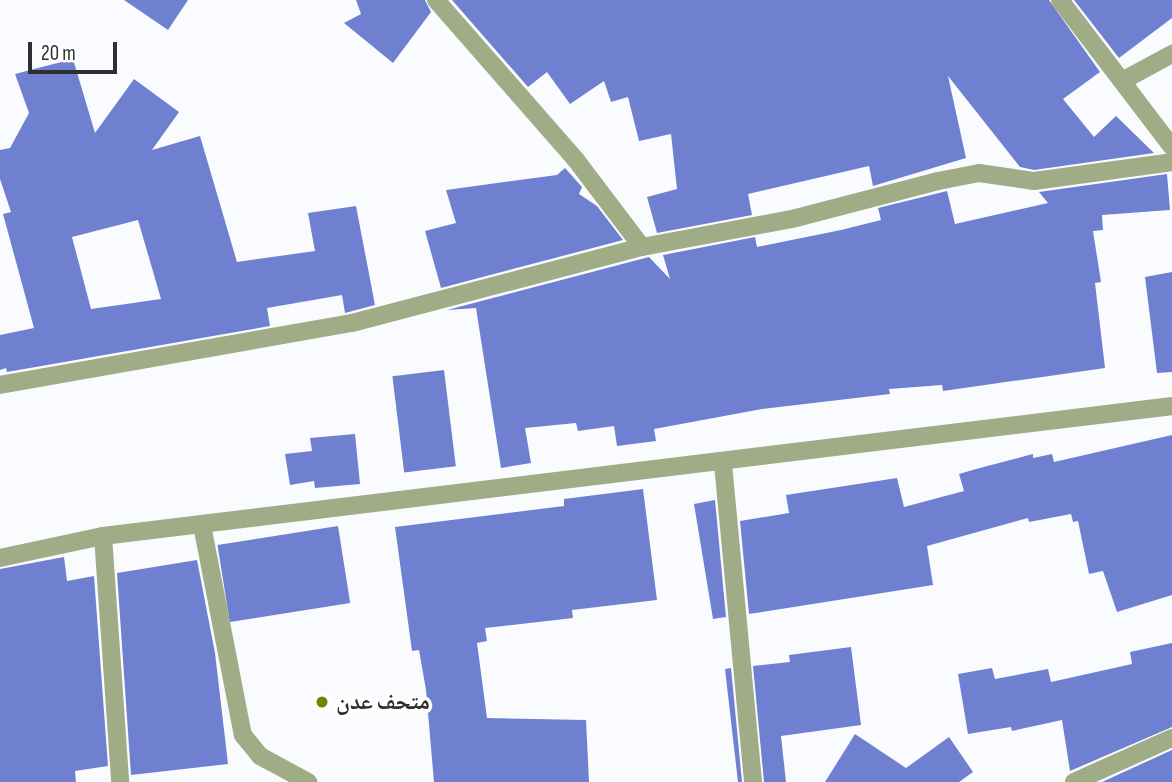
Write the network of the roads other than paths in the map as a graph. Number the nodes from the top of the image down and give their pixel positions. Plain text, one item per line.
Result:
1 (436, 0) edge
2 (1060, 0) edge
3 (1172, 54) edge
4 (1122, 81) junction
5 (1172, 147) edge
6 (1172, 162) edge
7 (642, 247) junction
8 (0, 385) edge
9 (1172, 406) edge
10 (723, 464) junction
11 (202, 525) junction
12 (103, 536) junction
13 (0, 558) edge
14 (1172, 738) edge
15 (120, 782) edge
16 (308, 782) edge
17 (753, 782) edge
18 (1074, 782) edge

1 - 7 street
2 - 4 street
3 - 4 street
4 - 5 street
6 - 7 street
7 - 8 street
9 - 10 street
10 - 11 street
10 - 17 street
11 - 12 street
11 - 16 street
12 - 13 street
12 - 15 street
14 - 18 street

